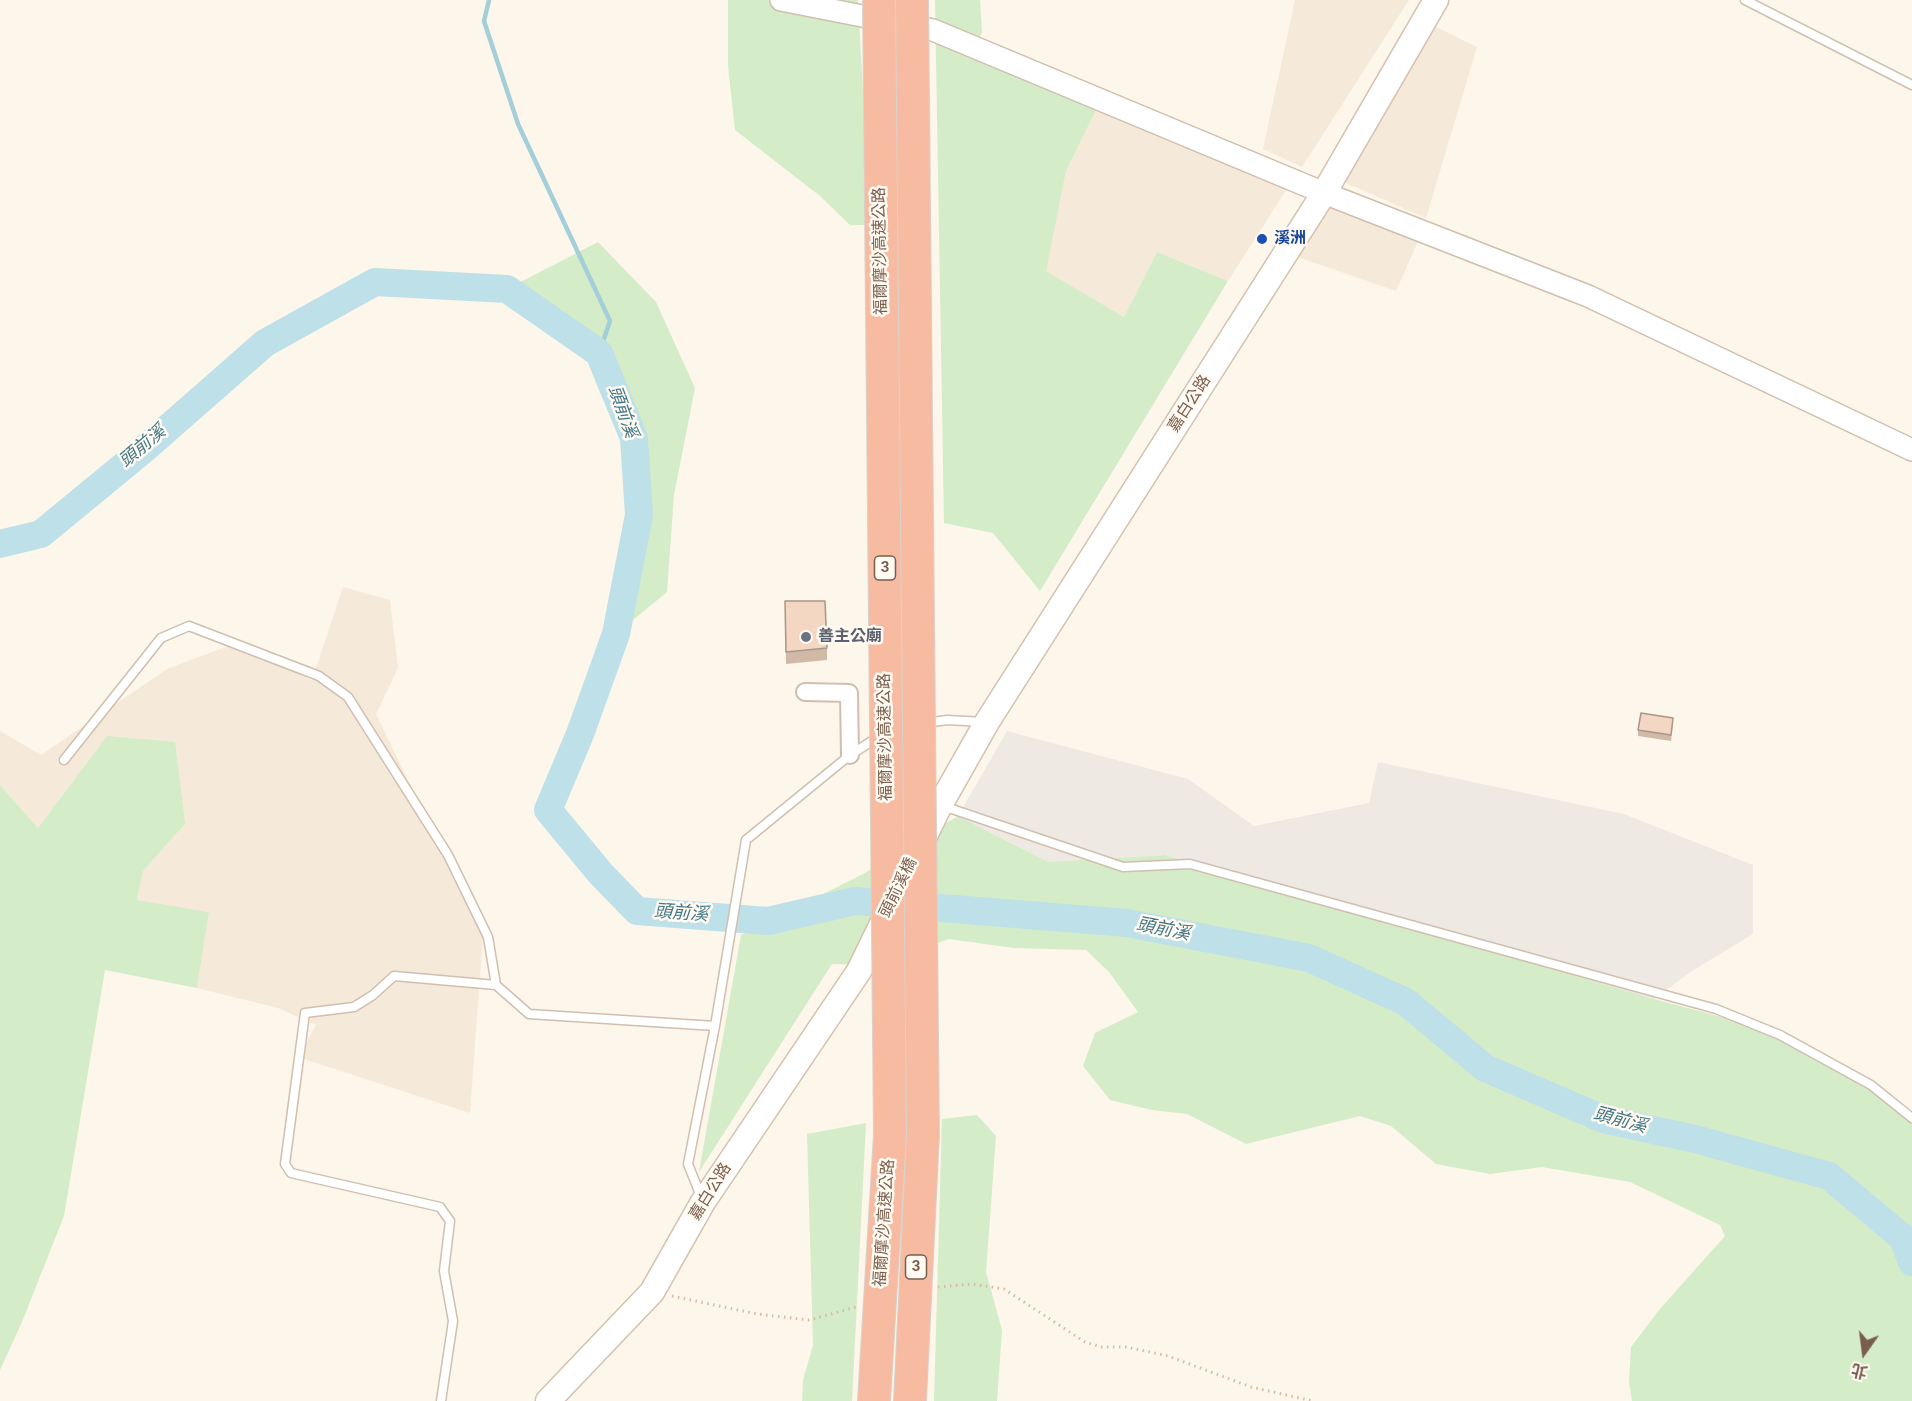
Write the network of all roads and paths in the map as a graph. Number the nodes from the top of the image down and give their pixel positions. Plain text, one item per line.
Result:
1 (781, 0) edge
2 (879, 0) edge
3 (912, 0) edge
4 (1436, 0) edge
5 (1745, 0) edge
6 (1912, 85) edge
7 (1324, 193) junction
8 (1912, 450) edge
9 (805, 692) dead end
10 (987, 722) junction
11 (915, 725) dead end
12 (893, 728) dead end
13 (850, 755) junction
14 (64, 760) dead end
15 (940, 805) junction
16 (859, 971) joint
17 (496, 985) junction
18 (715, 1026) junction
19 (1912, 1118) edge
20 (703, 1202) junction
21 (936, 1287) dead end
22 (652, 1292) junction
23 (864, 1305) dead end
24 (441, 1401) edge
25 (548, 1401) edge
26 (874, 1401) edge
27 (910, 1401) edge
28 (1312, 1401) edge

1 - 7 street
2 - 26 highway, 福爾摩沙高速公路 / 3, bridge
3 - 27 highway, 福爾摩沙高速公路 / 3, bridge
4 - 7 main road, 嘉白公路
5 - 6 lane
7 - 8 street
7 - 10 main road, 嘉白公路
9 - 13 street
10 - 11 lane
10 - 15 main road, 嘉白公路
12 - 13 lane
13 - 18 lane
14 - 17 lane
15 - 16 main road, 頭前溪橋, bridge
15 - 19 lane
16 - 20 main road, 嘉白公路
17 - 18 lane
17 - 24 lane
18 - 20 lane
20 - 22 main road, 嘉白公路
21 - 28 path
22 - 23 path
22 - 25 main road, 嘉白公路

